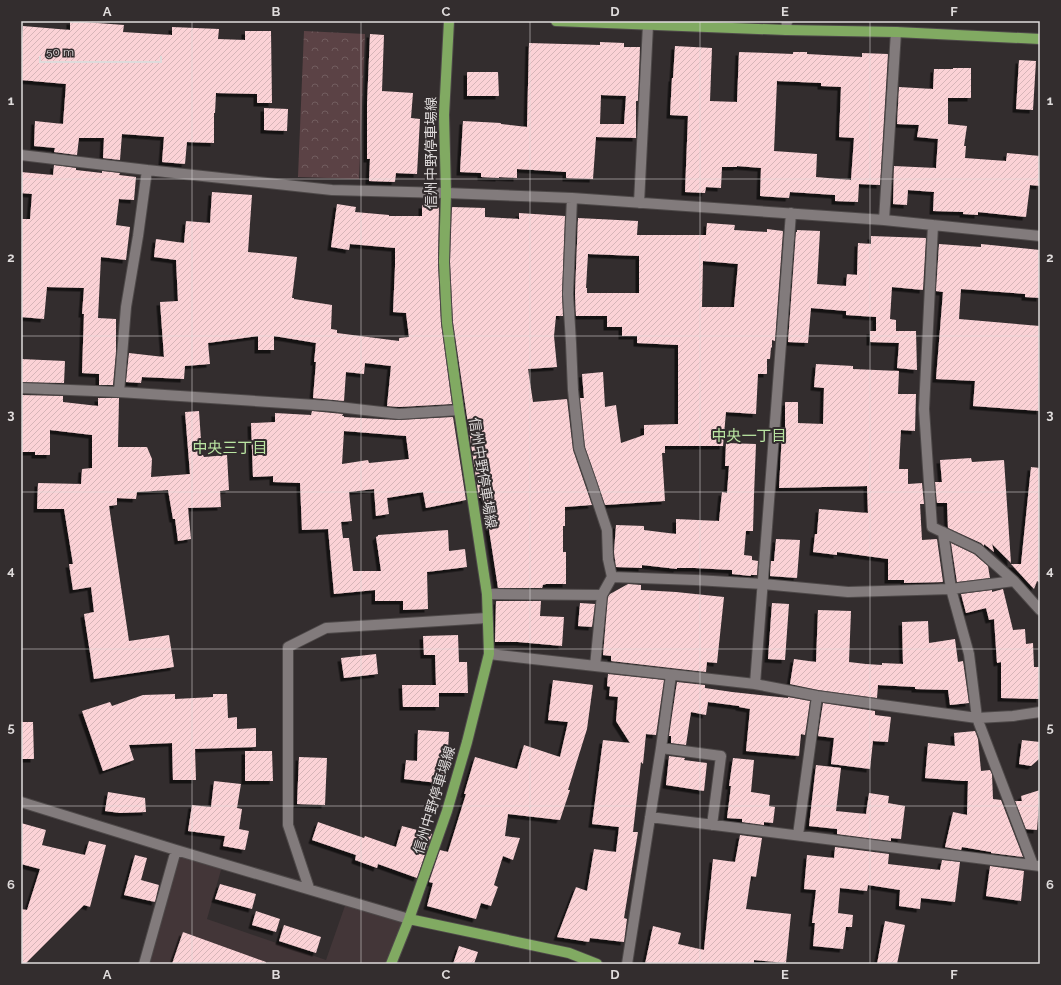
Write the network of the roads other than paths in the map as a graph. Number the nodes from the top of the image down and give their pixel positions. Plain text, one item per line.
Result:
1 (449, 21) edge
2 (556, 21) edge
3 (668, 24) edge
4 (648, 25) junction
5 (787, 26) edge
6 (896, 32) junction
7 (1040, 39) edge
8 (21, 156) edge
9 (147, 170) junction
10 (446, 193) junction
11 (572, 198) junction
12 (639, 203) junction
13 (791, 213) junction
14 (884, 220) junction
15 (933, 225) junction
16 (1040, 236) edge
17 (21, 388) edge
18 (119, 392) junction
19 (459, 410) junction
20 (943, 532) junction
21 (612, 577) junction
22 (1014, 581) junction
23 (763, 584) junction
24 (951, 589) junction
25 (487, 594) junction
26 (602, 595) junction
27 (1040, 610) edge
28 (487, 618) junction
29 (488, 654) junction
30 (595, 666) junction
31 (671, 675) junction
32 (755, 684) junction
33 (817, 696) junction
34 (1040, 712) edge
35 (977, 718) junction
36 (661, 748) junction
37 (21, 802) edge
38 (650, 817) junction
39 (712, 825) junction
40 (798, 835) junction
41 (176, 850) junction
42 (1036, 866) edge
43 (309, 888) junction
44 (409, 918) junction
45 (144, 964) edge
46 (391, 964) edge
47 (597, 964) edge
48 (627, 964) edge

1 - 10 main road, 信州中野停車場線
2 - 4 main road
3 - 4 main road
3 - 5 main road
4 - 12 street
5 - 6 main road
6 - 7 main road
6 - 14 street
8 - 9 street
9 - 10 street
9 - 18 street
10 - 11 street
10 - 19 main road, 信州中野停車場線
11 - 12 street
11 - 21 street
12 - 13 street
13 - 14 street
13 - 23 street
14 - 15 street
15 - 16 street
15 - 20 street
17 - 18 street
18 - 19 street
19 - 25 main road, 信州中野停車場線
20 - 22 street
20 - 24 street
21 - 23 street
21 - 26 street
22 - 24 street
22 - 27 street
23 - 24 street
23 - 32 street
24 - 35 street
25 - 26 street
25 - 28 main road, 信州中野停車場線
26 - 30 street
28 - 29 main road, 信州中野停車場線
28 - 43 street
29 - 30 street
29 - 44 main road, 信州中野停車場線
30 - 31 street
31 - 32 street
31 - 36 street
32 - 33 street
33 - 35 street
33 - 40 street
34 - 35 street
35 - 42 street
36 - 38 street
36 - 39 street
37 - 41 street
38 - 39 street
38 - 48 street
39 - 40 street
40 - 42 street
41 - 43 street
41 - 45 street
43 - 44 street
44 - 46 main road, 信州中野停車場線
44 - 47 main road

